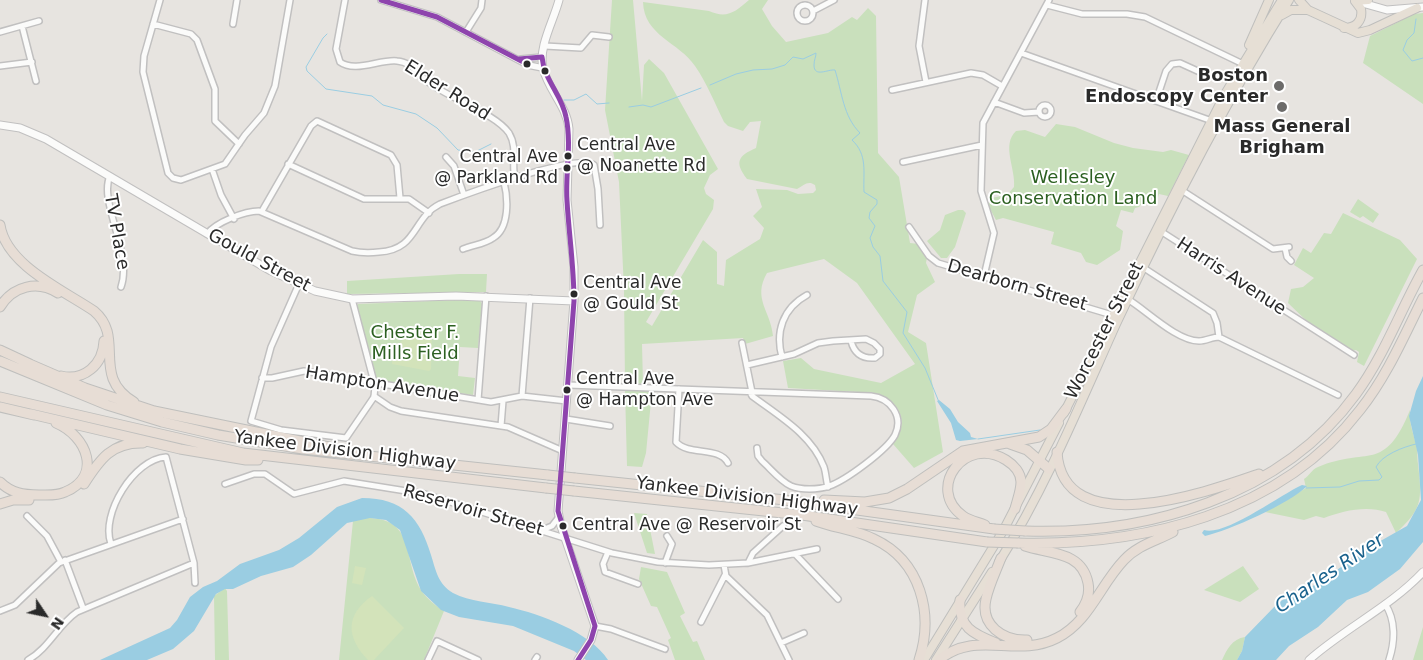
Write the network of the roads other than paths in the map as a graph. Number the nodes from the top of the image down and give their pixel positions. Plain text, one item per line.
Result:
1 (160, 0) edge
2 (237, 0) edge
3 (290, 0) edge
4 (345, 0) edge
5 (381, 0) edge
6 (482, 0) edge
7 (559, 0) edge
8 (834, 0) edge
9 (926, 0) edge
10 (1269, 0) edge
11 (1282, 0) edge
12 (1289, 0) edge
13 (1298, 0) edge
14 (1368, 0) edge
15 (1354, 1) edge
16 (1048, 3) edge
17 (1420, 8) edge
18 (1308, 10) junction
19 (813, 11) dead end
20 (39, 20) dead end
21 (1276, 21) junction
22 (153, 24) junction
23 (233, 24) dead end
24 (22, 26) junction
25 (1344, 28) junction
26 (0, 32) edge
27 (466, 32) junction
28 (609, 37) dead end
29 (545, 46) junction
30 (1021, 53) junction
31 (542, 57) junction
32 (519, 59) junction
33 (32, 62) junction
34 (1242, 64) junction
35 (0, 66) edge
36 (543, 68) junction
37 (1202, 73) dead end
38 (36, 81) dead end
39 (926, 82) junction
40 (1002, 86) junction
41 (892, 90) dead end
42 (1156, 101) junction
43 (994, 102) junction
44 (1039, 112) dead end
45 (1212, 121) junction
46 (0, 125) edge
47 (239, 144) junction
48 (982, 145) junction
49 (446, 157) dead end
50 (903, 162) dead end
51 (568, 163) junction
52 (288, 164) junction
53 (212, 170) junction
54 (110, 176) junction
55 (515, 178) junction
56 (504, 182) junction
57 (1183, 192) junction
58 (464, 195) junction
59 (400, 198) junction
60 (262, 211) junction
61 (429, 213) junction
62 (234, 218) junction
63 (0, 225) edge
64 (600, 225) dead end
65 (909, 227) dead end
66 (1162, 232) junction
67 (207, 234) junction
68 (463, 249) dead end
69 (1290, 261) dead end
70 (1144, 268) junction
71 (1423, 270) edge
72 (984, 276) junction
73 (298, 286) junction
74 (120, 287) dead end
75 (807, 295) dead end
76 (486, 296) junction
77 (530, 298) junction
78 (1423, 298) edge
79 (352, 299) junction
80 (1129, 300) junction
81 (574, 301) junction
82 (0, 307) edge
83 (1112, 314) junction
84 (1300, 321) junction
85 (1303, 329) dead end
86 (1218, 337) junction
87 (851, 341) junction
88 (742, 343) dead end
89 (0, 350) edge
90 (1354, 355) dead end
91 (782, 357) junction
92 (0, 361) edge
93 (25, 362) junction
94 (747, 365) junction
95 (262, 378) junction
96 (375, 384) junction
97 (568, 385) junction
98 (679, 389) junction
99 (751, 392) junction
100 (1338, 395) dead end
101 (374, 396) junction
102 (522, 396) junction
103 (0, 397) edge
104 (478, 400) junction
105 (503, 401) junction
106 (567, 401) junction
107 (0, 407) edge
108 (1066, 409) junction
109 (31, 414) junction
110 (167, 414) junction
111 (566, 419) junction
112 (500, 426) junction
113 (610, 426) dead end
114 (1007, 444) junction
115 (167, 446) junction
116 (757, 448) dead end
117 (563, 451) junction
118 (1057, 452) junction
119 (352, 454) junction
120 (282, 459) junction
121 (1040, 460) junction
122 (728, 463) dead end
123 (1280, 466) junction
124 (1049, 469) junction
125 (0, 482) edge
126 (225, 484) dead end
127 (828, 487) junction
128 (802, 502) junction
129 (0, 504) edge
130 (1015, 509) junction
131 (802, 515) junction
132 (27, 516) dead end
133 (559, 517) junction
134 (183, 519) junction
135 (1192, 521) junction
136 (783, 526) dead end
137 (994, 529) junction
138 (542, 530) junction
139 (667, 536) dead end
140 (565, 538) junction
141 (1018, 543) junction
142 (110, 544) junction
143 (816, 549) dead end
144 (608, 552) junction
145 (796, 555) junction
146 (1001, 558) junction
147 (63, 561) junction
148 (194, 563) junction
149 (665, 563) junction
150 (748, 563) junction
151 (724, 565) junction
152 (1423, 572) edge
153 (725, 575) junction
154 (195, 583) dead end
155 (638, 584) dead end
156 (838, 599) dead end
157 (960, 600) junction
158 (1385, 604) junction
159 (83, 608) junction
160 (0, 611) edge
161 (962, 620) junction
162 (701, 622) dead end
163 (595, 626) junction
164 (804, 633) dead end
165 (782, 643) junction
166 (1001, 645) junction
167 (665, 649) dead end
168 (578, 659) edge
169 (28, 660) edge
170 (428, 660) edge
171 (478, 660) edge
172 (789, 660) edge
173 (920, 660) edge
174 (924, 660) edge
175 (938, 660) edge
176 (1309, 660) edge
177 (1389, 660) edge

1 - 22 street
2 - 23 street
3 - 47 street
4 - 55 street, Elder Road
5 - 27 street
6 - 27 street
7 - 29 main road
8 - 19 street
9 - 39 street
10 - 34 highway
11 - 34 highway, Worcester Street
12 - 21 highway, Worcester Street
13 - 18 highway
14 - 15 highway
15 - 17 main road
15 - 25 highway
16 - 30 street
16 - 34 street
17 - 25 highway
18 - 21 highway
18 - 25 highway
20 - 24 street
21 - 57 highway, Worcester Street
22 - 47 street
22 - 53 street
24 - 26 street
24 - 33 street
27 - 32 street
28 - 29 street
29 - 31 main road
30 - 40 street
30 - 42 street
31 - 32 street
31 - 36 main road
32 - 36 street
33 - 35 street
33 - 38 street
34 - 45 highway, Worcester Street
36 - 51 main road
37 - 42 street
39 - 40 street
39 - 41 street
40 - 43 street
42 - 45 street
43 - 44 street
43 - 48 street
45 - 83 highway, Worcester Street
46 - 54 main road, Gould Street
47 - 53 street
48 - 50 street
48 - 72 street
49 - 58 street
51 - 55 street
51 - 64 street
51 - 81 main road
52 - 59 street
52 - 59 street
52 - 60 street
53 - 62 street
54 - 67 main road, Gould Street
54 - 74 street, TV Place
55 - 56 street
56 - 58 street
56 - 68 street
57 - 66 highway, Worcester Street
57 - 69 street
58 - 61 street
59 - 61 street
60 - 61 street
60 - 62 street
62 - 67 street
63 - 110 highway
65 - 72 street, Dearborn Street
66 - 70 highway, Worcester Street
66 - 84 street, Harris Avenue
67 - 73 main road, Gould Street
70 - 80 highway, Worcester Street
70 - 86 street
71 - 123 highway, Yankee Division Highway
72 - 83 street, Dearborn Street
73 - 79 main road, Gould Street
73 - 95 street
75 - 91 street
76 - 77 main road, Gould Street
76 - 79 main road, Gould Street
76 - 104 street
77 - 81 main road, Gould Street
77 - 102 street
78 - 135 highway, Yankee Division Highway
79 - 96 street
80 - 86 street
80 - 118 highway, Worcester Street
81 - 97 main road
82 - 93 highway
83 - 108 highway, Worcester Street
84 - 85 street, Harris Avenue
84 - 90 street, Harris Avenue
86 - 100 street
87 - 87 street
87 - 91 street
88 - 94 street
89 - 93 highway
91 - 94 street
92 - 119 highway, Yankee Division Highway
93 - 110 highway
94 - 99 street
95 - 96 street, Hampton Avenue
95 - 101 street
96 - 101 street
96 - 104 street, Hampton Avenue
97 - 98 street
97 - 106 main road
98 - 99 street
98 - 122 street
99 - 127 street
99 - 127 street
101 - 112 street
102 - 105 street, Hampton Avenue
102 - 106 street, Hampton Avenue
103 - 120 highway, Yankee Division Highway
104 - 105 street, Hampton Avenue
105 - 112 street
106 - 111 main road
107 - 109 highway
108 - 114 highway
108 - 121 highway, Worcester Street
109 - 115 highway
109 - 125 highway
110 - 119 highway
111 - 113 street
111 - 117 main road
112 - 117 street
114 - 121 highway
114 - 128 highway
115 - 120 highway
115 - 129 highway
116 - 127 street
117 - 133 main road
118 - 123 highway
118 - 124 highway, Worcester Street
119 - 128 highway, Yankee Division Highway, bridge
120 - 131 highway, Yankee Division Highway, bridge
121 - 124 highway
121 - 130 highway, Worcester Street
123 - 137 highway, Yankee Division Highway, bridge
124 - 146 highway, Worcester Street
126 - 138 street, Reservoir Street
128 - 137 highway, Yankee Division Highway
130 - 137 highway
130 - 157 highway, Worcester Street
131 - 141 highway, Yankee Division Highway, bridge
131 - 173 highway
132 - 147 street
133 - 138 street
133 - 140 main road
134 - 142 street
134 - 142 street
134 - 148 street
135 - 141 highway, Yankee Division Highway
135 - 166 highway
136 - 150 street
138 - 140 street, Reservoir Street
139 - 149 street
140 - 144 street, Reservoir Street
140 - 163 main road
141 - 146 highway
142 - 147 street
143 - 145 street, Reservoir Street
144 - 149 street, Reservoir Street
144 - 155 street
145 - 150 street, Reservoir Street
145 - 156 street
146 - 161 highway, Worcester Street
147 - 159 street
147 - 160 street
148 - 154 street
148 - 159 street
149 - 151 street, Reservoir Street
150 - 151 street, Reservoir Street
151 - 153 street
152 - 158 main road
153 - 162 street
153 - 165 street
157 - 161 highway
157 - 174 highway, Worcester Street
158 - 176 main road
158 - 177 street
159 - 169 street
161 - 166 highway
161 - 175 highway, Worcester Street
163 - 167 street
163 - 168 main road
164 - 165 street
165 - 172 street
166 - 175 highway
170 - 171 street

